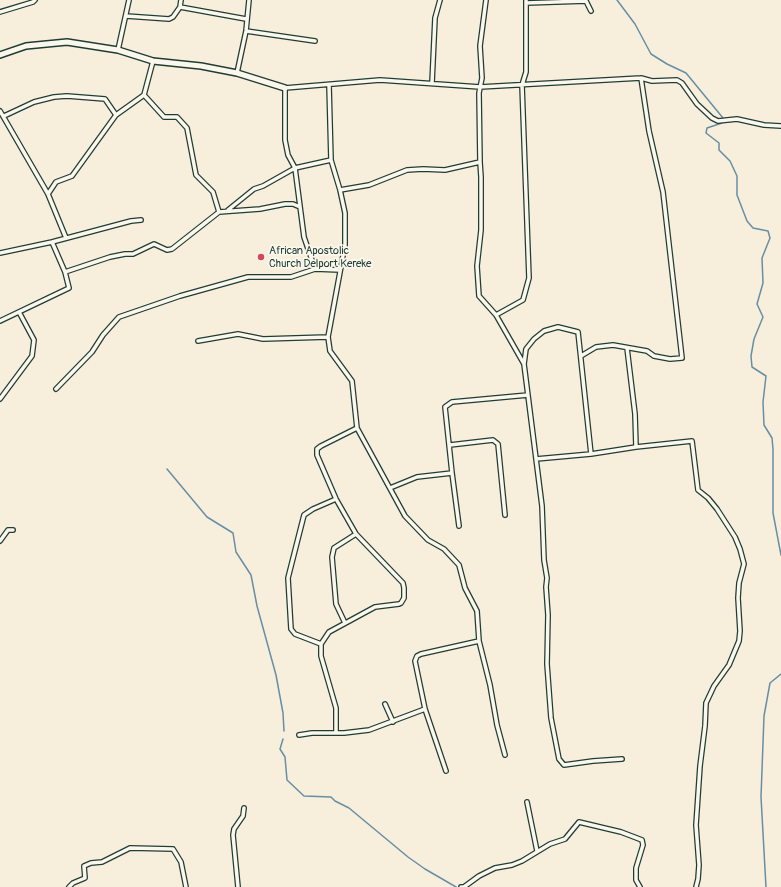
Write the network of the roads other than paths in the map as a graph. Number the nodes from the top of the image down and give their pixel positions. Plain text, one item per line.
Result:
1 (35, 0) edge
2 (129, 0) edge
3 (181, 0) edge
4 (250, 0) edge
5 (440, 0) edge
6 (486, 0) edge
7 (526, 1) edge
8 (180, 7) junction
9 (591, 11) dead end
10 (0, 12) edge
11 (126, 16) junction
12 (246, 19) junction
13 (246, 31) junction
14 (315, 41) dead end
15 (118, 50) junction
16 (0, 55) edge
17 (153, 61) junction
18 (237, 73) junction
19 (641, 78) junction
20 (432, 83) junction
21 (328, 85) junction
22 (522, 85) junction
23 (480, 87) junction
24 (285, 88) junction
25 (144, 95) junction
26 (0, 112) edge
27 (116, 115) junction
28 (4, 116) junction
29 (781, 126) edge
30 (331, 160) junction
31 (480, 162) junction
32 (295, 168) junction
33 (340, 190) junction
34 (48, 194) junction
35 (300, 207) junction
36 (228, 210) junction
37 (219, 212) junction
38 (141, 220) dead end
39 (66, 238) junction
40 (52, 242) junction
41 (0, 253) edge
42 (315, 269) junction
43 (340, 270) junction
44 (65, 272) junction
45 (19, 312) junction
46 (496, 315) junction
47 (0, 321) edge
48 (328, 337) junction
49 (198, 341) dead end
50 (627, 348) junction
51 (581, 356) junction
52 (524, 364) junction
53 (56, 389) dead end
54 (528, 395) junction
55 (0, 399) edge
56 (357, 428) junction
57 (450, 445) junction
58 (636, 447) junction
59 (590, 454) junction
60 (536, 459) junction
61 (452, 473) junction
62 (390, 488) junction
63 (336, 499) junction
64 (505, 515) dead end
65 (459, 526) dead end
66 (13, 530) dead end
67 (356, 534) junction
68 (0, 541) edge
69 (345, 624) junction
70 (479, 641) junction
71 (321, 644) junction
72 (384, 704) dead end
73 (425, 709) junction
74 (393, 722) junction
75 (336, 732) junction
76 (299, 735) dead end
77 (505, 755) dead end
78 (622, 759) dead end
79 (446, 771) dead end
80 (527, 802) dead end
81 (244, 808) dead end
82 (537, 851) junction
83 (68, 887) edge
84 (186, 887) edge
85 (238, 887) edge
86 (461, 887) edge
87 (640, 887) edge
88 (696, 887) edge

1 - 10 street
2 - 11 street
3 - 8 street
4 - 12 street
5 - 20 street
6 - 23 street
7 - 9 street
7 - 22 street
8 - 11 street
8 - 12 street
11 - 15 street
12 - 13 street
13 - 14 street
13 - 18 street
15 - 16 street
15 - 17 street
17 - 18 street
17 - 25 street
18 - 24 street
19 - 22 street
19 - 29 street
19 - 50 street
20 - 21 street
20 - 23 street
21 - 24 street
21 - 30 street
22 - 23 street
22 - 46 street
23 - 31 street
24 - 32 street
25 - 27 street
25 - 37 street
26 - 28 street
27 - 28 street
27 - 34 street
28 - 34 street
30 - 32 street
30 - 33 street
31 - 33 street
31 - 46 street
32 - 35 street
32 - 36 street
33 - 43 street
34 - 39 street
35 - 36 street
35 - 42 street
36 - 37 street
37 - 44 street
38 - 39 street
39 - 40 street
40 - 41 street
40 - 44 street
42 - 43 street
42 - 53 street
43 - 48 street
44 - 45 street
45 - 47 street
45 - 55 street
46 - 52 street
48 - 49 street
48 - 56 street
50 - 51 street
50 - 58 street
51 - 52 street
51 - 59 street
52 - 54 street
54 - 57 street
54 - 60 street
56 - 62 street
56 - 63 street
57 - 61 street
57 - 64 street
58 - 59 street
58 - 88 street
59 - 60 street
60 - 78 street
61 - 62 street
61 - 65 street
62 - 70 street
63 - 67 street
63 - 71 street
66 - 68 street
67 - 69 street
67 - 69 street
69 - 71 street
70 - 73 street
70 - 77 street
71 - 75 street
72 - 74 street
73 - 74 street
73 - 79 street
74 - 75 street
75 - 76 street
80 - 82 street
81 - 85 street
82 - 86 street
82 - 87 street
83 - 84 street

